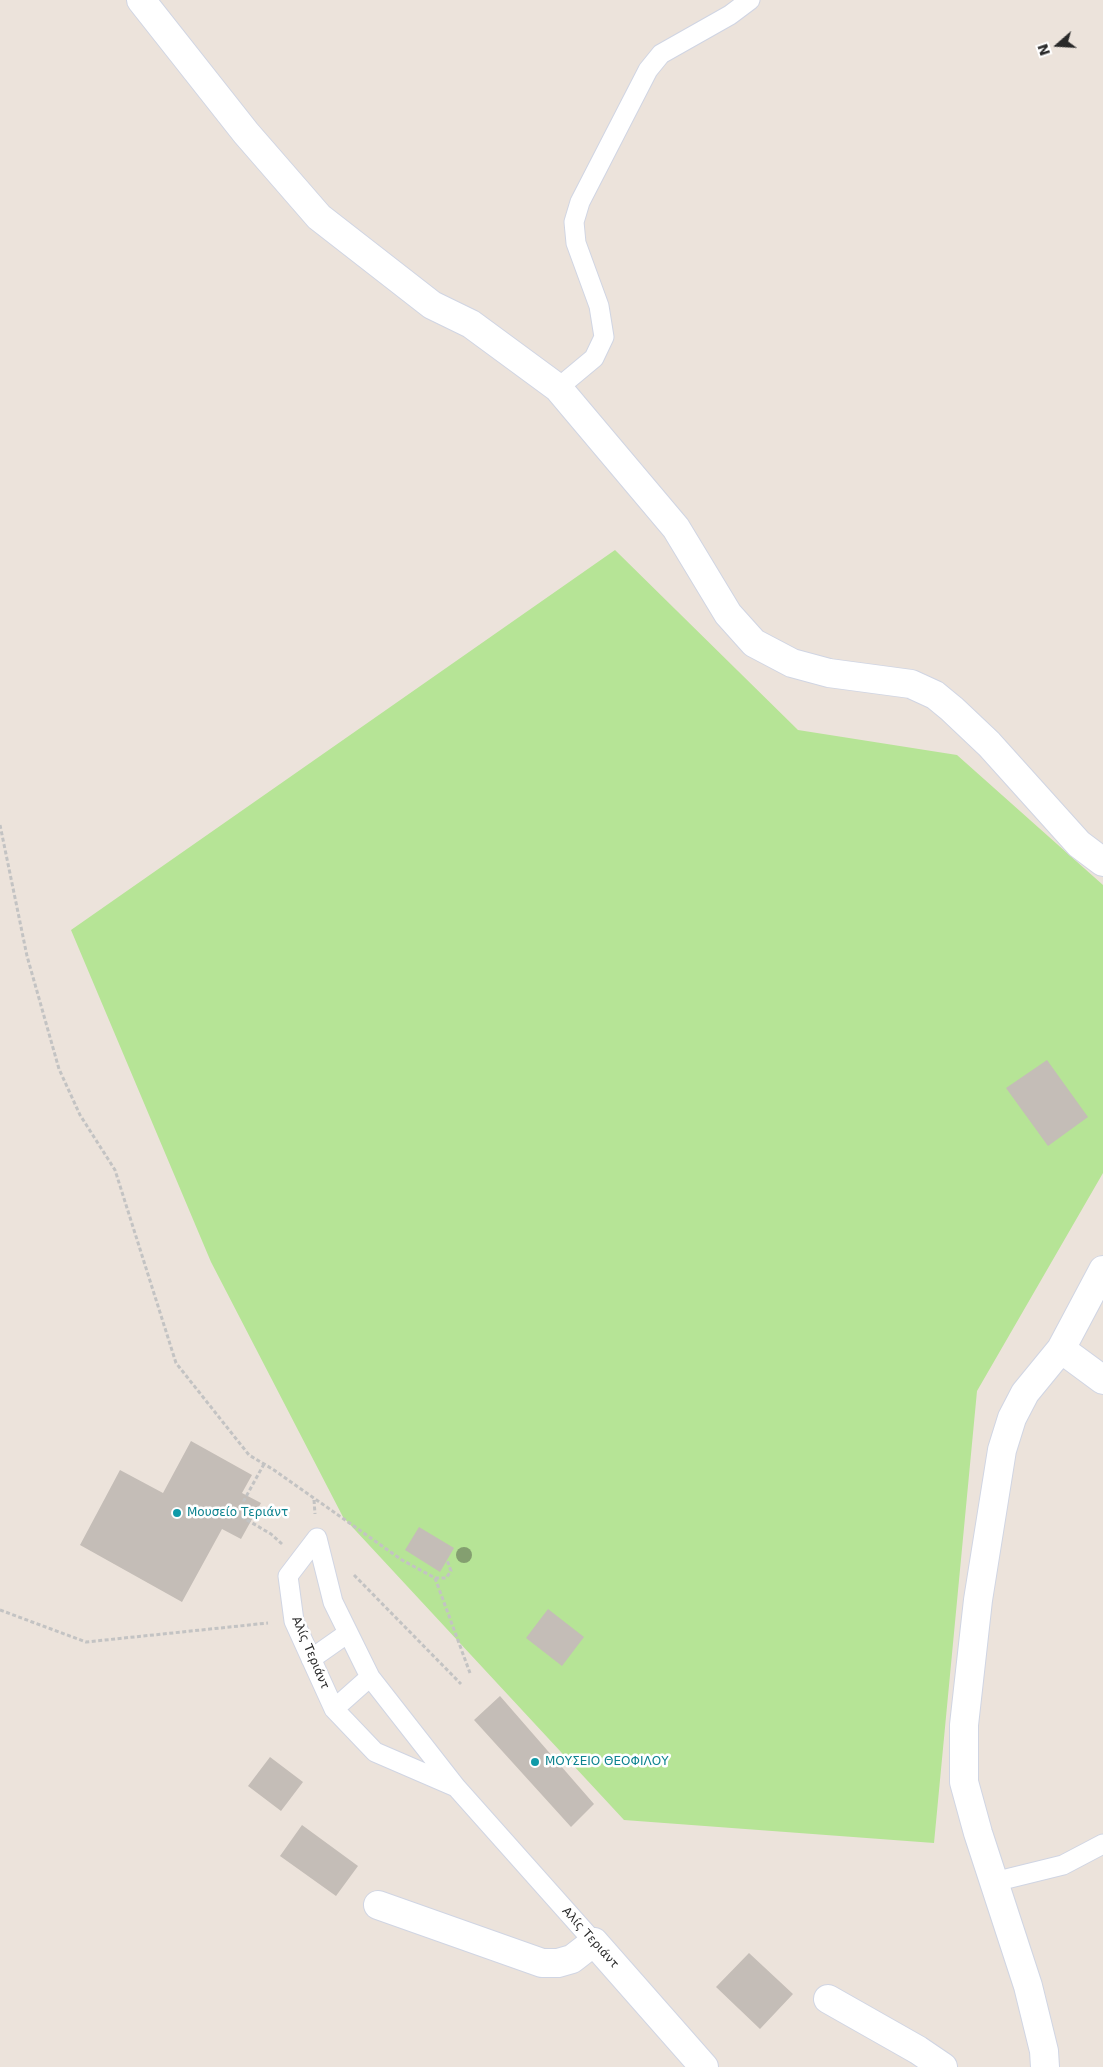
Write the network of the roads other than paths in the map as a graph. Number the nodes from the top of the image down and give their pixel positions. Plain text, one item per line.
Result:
1 (141, 0) edge
2 (750, 0) edge
3 (558, 388) junction
4 (1103, 862) edge
5 (1103, 1270) edge
6 (1061, 1349) junction
7 (1103, 1380) edge
8 (348, 1634) junction
9 (311, 1659) junction
10 (370, 1677) junction
11 (334, 1709) junction
12 (456, 1787) junction
13 (1103, 1844) edge
14 (994, 1882) junction
15 (378, 1905) dead end
16 (594, 1942) junction
17 (828, 1999) dead end
18 (704, 2067) edge
19 (943, 2067) edge
20 (1045, 2067) edge

1 - 3 street
2 - 3 lane
3 - 4 street
5 - 6 street
6 - 7 street
6 - 14 street
8 - 9 lane
8 - 9 lane, Αλίς Τεριάντ
8 - 10 lane, Αλίς Τεριάντ
9 - 11 lane, Αλίς Τεριάντ
10 - 11 lane
10 - 12 lane, Αλίς Τεριάντ
11 - 12 lane, Αλίς Τεριάντ
12 - 16 lane, Αλίς Τεριάντ
13 - 14 lane
14 - 20 street
15 - 16 street
16 - 18 street, Αλίς Τεριάντ
17 - 19 street

